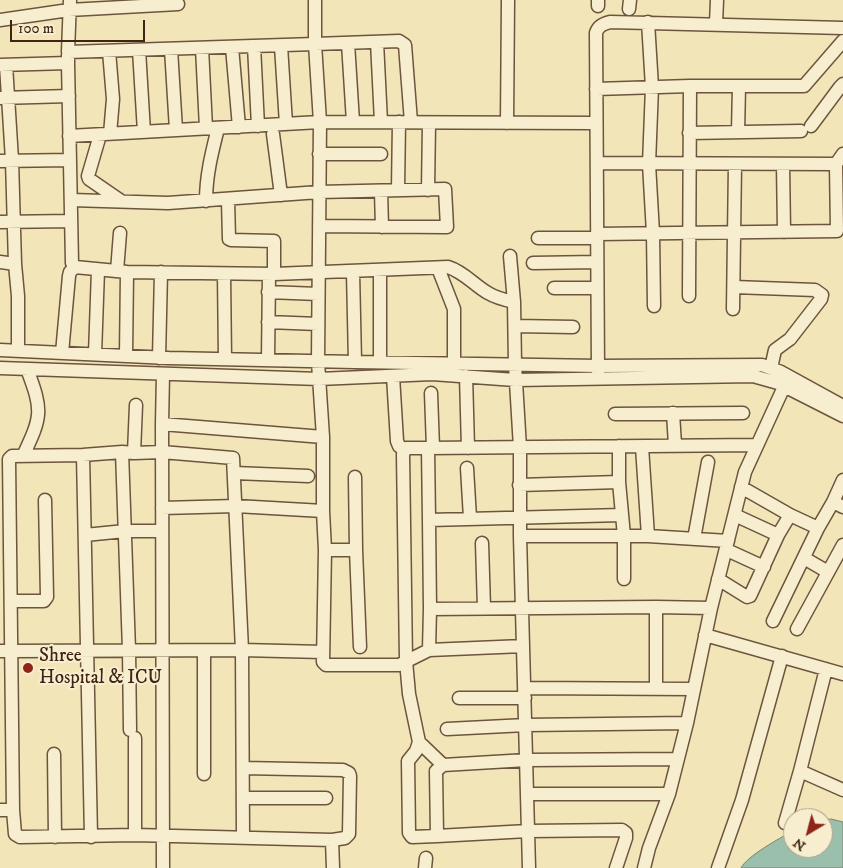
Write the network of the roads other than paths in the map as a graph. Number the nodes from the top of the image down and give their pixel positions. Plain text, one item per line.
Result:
1 (315, 0) edge
2 (508, 0) edge
3 (717, 0) edge
4 (178, 4) dead end
5 (69, 5) edge
6 (0, 20) edge
7 (648, 22) junction
8 (716, 24) junction
9 (843, 28) edge
10 (377, 42) junction
11 (348, 43) junction
12 (315, 44) junction
13 (842, 45) edge
14 (254, 46) junction
15 (281, 46) junction
16 (232, 47) junction
17 (202, 48) junction
18 (171, 49) junction
19 (139, 50) junction
20 (109, 51) junction
21 (68, 58) junction
22 (3, 65) edge
23 (843, 84) edge
24 (690, 86) junction
25 (738, 86) junction
26 (652, 87) junction
27 (596, 89) junction
28 (69, 96) junction
29 (4, 98) edge
30 (320, 122) junction
31 (353, 122) junction
32 (382, 122) junction
33 (405, 122) junction
34 (429, 123) junction
35 (508, 123) junction
36 (595, 123) junction
37 (286, 124) junction
38 (258, 126) junction
39 (238, 127) junction
40 (212, 128) junction
41 (176, 130) junction
42 (144, 132) junction
43 (689, 132) junction
44 (738, 132) junction
45 (5, 133) edge
46 (105, 134) junction
47 (273, 134) dead end
48 (70, 136) junction
49 (320, 154) junction
50 (381, 154) dead end
51 (6, 160) edge
52 (70, 160) junction
53 (598, 164) junction
54 (649, 164) junction
55 (689, 164) junction
56 (735, 164) junction
57 (783, 164) junction
58 (839, 169) edge
59 (398, 190) junction
60 (428, 190) junction
61 (381, 191) junction
62 (319, 192) junction
63 (281, 195) junction
64 (71, 200) junction
65 (228, 200) junction
66 (206, 201) junction
67 (124, 202) junction
68 (71, 221) junction
69 (0, 222) edge
70 (13, 222) junction
71 (319, 226) junction
72 (382, 226) junction
73 (690, 232) junction
74 (733, 232) junction
75 (784, 232) junction
76 (120, 233) dead end
77 (653, 233) junction
78 (597, 236) junction
79 (538, 238) dead end
80 (510, 256) dead end
81 (0, 262) edge
82 (597, 262) junction
83 (534, 263) dead end
84 (14, 264) junction
85 (75, 267) junction
86 (438, 268) junction
87 (98, 270) junction
88 (380, 270) junction
89 (122, 271) junction
90 (161, 272) junction
91 (353, 272) junction
92 (318, 273) junction
93 (224, 274) junction
94 (272, 274) junction
95 (734, 287) junction
96 (554, 288) dead end
97 (597, 288) junction
98 (268, 292) junction
99 (318, 294) junction
100 (689, 296) dead end
101 (514, 302) junction
102 (654, 306) dead end
103 (733, 309) dead end
104 (268, 322) junction
105 (318, 324) junction
106 (515, 326) junction
107 (573, 327) dead end
108 (0, 350) edge
109 (18, 350) junction
110 (62, 353) junction
111 (95, 354) junction
112 (126, 356) junction
113 (159, 358) junction
114 (225, 360) junction
115 (268, 360) junction
116 (318, 362) junction
117 (355, 362) junction
118 (380, 362) junction
119 (454, 364) junction
120 (515, 365) junction
121 (0, 368) edge
122 (771, 368) junction
123 (27, 369) junction
124 (598, 372) junction
125 (163, 374) junction
126 (393, 376) junction
127 (466, 376) junction
128 (319, 379) junction
129 (516, 380) junction
130 (786, 381) junction
131 (431, 393) dead end
132 (136, 406) dead end
133 (843, 406) edge
134 (743, 413) dead end
135 (615, 414) dead end
136 (673, 414) junction
137 (843, 416) edge
138 (162, 424) junction
139 (323, 437) junction
140 (757, 445) junction
141 (619, 446) junction
142 (675, 446) junction
143 (642, 447) junction
144 (430, 448) junction
145 (468, 448) junction
146 (520, 448) junction
147 (404, 449) junction
148 (162, 452) junction
149 (128, 453) junction
150 (83, 455) junction
151 (23, 456) junction
152 (708, 462) dead end
153 (467, 468) dead end
154 (235, 473) junction
155 (308, 476) dead end
156 (355, 477) dead end
157 (843, 480) edge
158 (619, 482) junction
159 (519, 485) junction
160 (741, 487) junction
161 (44, 500) dead end
162 (838, 505) edge
163 (236, 506) junction
164 (162, 508) junction
165 (323, 511) junction
166 (790, 515) junction
167 (622, 516) junction
168 (520, 517) junction
169 (739, 517) dead end
170 (470, 518) junction
171 (429, 520) junction
172 (818, 528) junction
173 (125, 531) junction
174 (162, 531) junction
175 (85, 535) junction
176 (778, 535) junction
177 (520, 536) junction
178 (624, 536) junction
179 (648, 536) junction
180 (694, 539) junction
181 (482, 543) dead end
182 (5, 545) edge
183 (843, 545) edge
184 (729, 546) junction
185 (326, 550) junction
186 (356, 550) junction
187 (804, 558) junction
188 (764, 567) junction
189 (828, 572) junction
190 (624, 579) dead end
191 (718, 579) junction
192 (11, 600) junction
193 (656, 606) junction
194 (484, 608) junction
195 (522, 608) junction
196 (711, 608) junction
197 (430, 609) junction
198 (773, 622) dead end
199 (797, 629) dead end
200 (705, 635) junction
201 (523, 646) junction
202 (360, 647) dead end
203 (129, 650) junction
204 (242, 650) junction
205 (428, 650) junction
206 (6, 651) edge
207 (87, 651) junction
208 (162, 651) junction
209 (204, 651) junction
210 (323, 652) junction
211 (782, 656) junction
212 (406, 661) junction
213 (826, 669) junction
214 (843, 674) edge
215 (656, 689) junction
216 (693, 689) junction
217 (525, 693) junction
218 (459, 698) dead end
219 (687, 723) junction
220 (526, 725) junction
221 (447, 729) dead end
222 (419, 742) junction
223 (54, 754) dead end
224 (676, 759) junction
225 (527, 760) junction
226 (443, 765) junction
227 (243, 768) junction
228 (800, 771) junction
229 (204, 774) dead end
230 (843, 790) edge
231 (527, 794) junction
232 (669, 794) junction
233 (243, 798) junction
234 (326, 798) dead end
235 (789, 808) edge
236 (6, 810) edge
237 (528, 831) junction
238 (135, 835) junction
239 (163, 836) junction
240 (243, 836) junction
241 (437, 836) junction
242 (55, 837) junction
243 (91, 837) junction
244 (332, 840) junction
245 (163, 868) edge
246 (333, 868) edge
247 (529, 868) edge
248 (616, 868) edge
249 (644, 868) edge
250 (718, 868) edge

1 - 12 street
2 - 35 street
3 - 8 street
4 - 5 street
5 - 6 street
5 - 21 street
7 - 8 street
7 - 26 street
7 - 27 street
8 - 9 street
10 - 11 street
10 - 32 street
10 - 33 street
11 - 12 street
11 - 31 street
12 - 15 street
12 - 30 street
13 - 25 street
14 - 15 street
14 - 16 street
14 - 38 street
15 - 37 street
16 - 17 street
16 - 39 street
17 - 18 street
17 - 40 street
18 - 19 street
18 - 41 street
19 - 20 street
19 - 42 street
20 - 21 street
20 - 46 street
21 - 22 street
21 - 28 street
22 - 29 street
23 - 44 street
24 - 25 street
24 - 26 street
24 - 43 street
25 - 44 street
26 - 27 street
26 - 54 street
27 - 36 street
28 - 29 street
28 - 48 street
29 - 45 street
30 - 31 street
30 - 37 street
30 - 49 street
31 - 32 street
32 - 33 street
33 - 34 street
33 - 59 street
34 - 35 street
34 - 60 street
35 - 36 street
36 - 53 street
37 - 38 street
38 - 39 street
39 - 40 street
40 - 41 street
40 - 66 street
41 - 42 street
42 - 46 street
43 - 44 street
43 - 55 street
45 - 51 street
46 - 48 street
46 - 67 street
47 - 63 street
48 - 52 street
49 - 50 street
49 - 62 street
51 - 52 street
51 - 70 street
52 - 64 street
53 - 54 street
53 - 78 street
54 - 55 street
54 - 77 street
55 - 56 street
55 - 73 street
56 - 57 street
56 - 74 street
57 - 58 street
57 - 75 street
58 - 75 street
59 - 60 street
59 - 61 street
60 - 72 street
61 - 62 street
61 - 72 street
62 - 63 street
62 - 71 street
63 - 65 street
64 - 67 street
64 - 68 street
65 - 66 street
65 - 94 street
66 - 67 street
68 - 70 street
68 - 85 street
69 - 70 street
70 - 84 street
71 - 72 street
71 - 92 street
73 - 74 street
73 - 77 street
73 - 100 street
74 - 75 street
74 - 95 street
76 - 89 street
77 - 78 street
77 - 102 street
78 - 79 street
78 - 82 street
80 - 101 street
81 - 84 street
82 - 83 street
82 - 97 street
84 - 109 street
85 - 87 street
85 - 110 street
86 - 88 street
86 - 101 street
86 - 119 street
87 - 89 street
87 - 111 street
88 - 91 street
88 - 118 street
89 - 90 street
89 - 112 street
90 - 93 street
90 - 113 street
91 - 92 street
91 - 117 street
92 - 94 street
92 - 99 street
93 - 94 street
93 - 114 street
94 - 98 street
95 - 103 street
95 - 122 street
96 - 97 street
97 - 124 street
98 - 99 street
98 - 104 street
99 - 105 street
101 - 106 street
104 - 105 street
104 - 115 street
105 - 116 street
106 - 107 street
106 - 120 street
108 - 109 street
109 - 110 street
110 - 111 street
111 - 112 street
112 - 113 street
113 - 114 street
114 - 115 street
115 - 116 street
116 - 117 street
116 - 128 street
117 - 118 street
118 - 119 street
119 - 120 street
120 - 124 street
120 - 129 street
121 - 123 street
122 - 124 street
122 - 130 street
123 - 125 street
123 - 151 street
124 - 129 street
124 - 130 street
125 - 128 street
125 - 138 street
126 - 127 street
126 - 128 street
126 - 147 street
127 - 129 street
127 - 145 street
128 - 139 street
129 - 146 street
130 - 133 street
130 - 137 street
130 - 140 street
131 - 144 street
132 - 149 street
134 - 136 street
135 - 136 street
136 - 142 street
138 - 139 street
138 - 148 street
139 - 165 street
140 - 142 street
140 - 160 street
141 - 143 street
141 - 146 street
141 - 158 street
142 - 143 street
143 - 179 street
144 - 145 street
144 - 147 street
144 - 171 street
145 - 146 street
146 - 159 street
147 - 212 street
148 - 149 street
148 - 154 street
148 - 164 street
149 - 150 street
149 - 173 street
150 - 151 street
150 - 175 street
151 - 182 street
152 - 180 street
153 - 170 street
154 - 155 street
154 - 163 street
156 - 186 street
157 - 162 street
158 - 159 street
158 - 167 street
159 - 168 street
160 - 166 street
160 - 184 street
161 - 192 street
162 - 172 street
163 - 164 street
163 - 165 street
163 - 204 street
164 - 174 street
165 - 185 street
166 - 172 street
166 - 176 street
167 - 168 street
167 - 178 street
168 - 170 street
168 - 177 street
169 - 176 street
170 - 171 street
171 - 197 street
172 - 187 street
173 - 174 street
173 - 175 street
173 - 203 street
174 - 208 street
175 - 207 street
176 - 188 street
177 - 178 street
177 - 195 street
178 - 179 street
178 - 190 street
179 - 180 street
180 - 184 street
181 - 194 street
182 - 192 street
183 - 189 street
184 - 188 street
184 - 191 street
185 - 186 street
185 - 210 street
186 - 202 street
187 - 189 street
187 - 198 street
188 - 191 street
189 - 199 street
191 - 196 street
192 - 206 street
193 - 195 street
193 - 196 street
193 - 215 street
194 - 195 street
194 - 197 street
195 - 201 street
196 - 200 street
197 - 205 street
200 - 211 street
200 - 216 street
201 - 205 street
201 - 217 street
203 - 207 street
203 - 208 street
203 - 238 street
204 - 209 street
204 - 210 street
204 - 227 street
205 - 212 street
206 - 207 street
206 - 236 street
207 - 243 street
208 - 209 street
208 - 239 street
209 - 229 street
210 - 212 street
211 - 213 street
211 - 250 street
212 - 222 street
213 - 214 street
213 - 228 street
215 - 216 street
215 - 217 street
216 - 219 street
217 - 218 street
217 - 220 street
219 - 220 street
219 - 224 street
220 - 221 street
220 - 225 street
222 - 226 street
222 - 241 street
223 - 242 street
224 - 225 street
224 - 232 street
225 - 226 street
225 - 231 street
226 - 241 street
227 - 233 street
227 - 244 street
228 - 230 street
228 - 235 street
231 - 232 street
231 - 237 street
232 - 249 street
233 - 234 street
233 - 240 street
236 - 242 street
237 - 241 street
237 - 247 street
237 - 248 street
238 - 239 street
238 - 243 street
239 - 240 street
239 - 245 street
240 - 244 street
242 - 243 street
244 - 246 street

